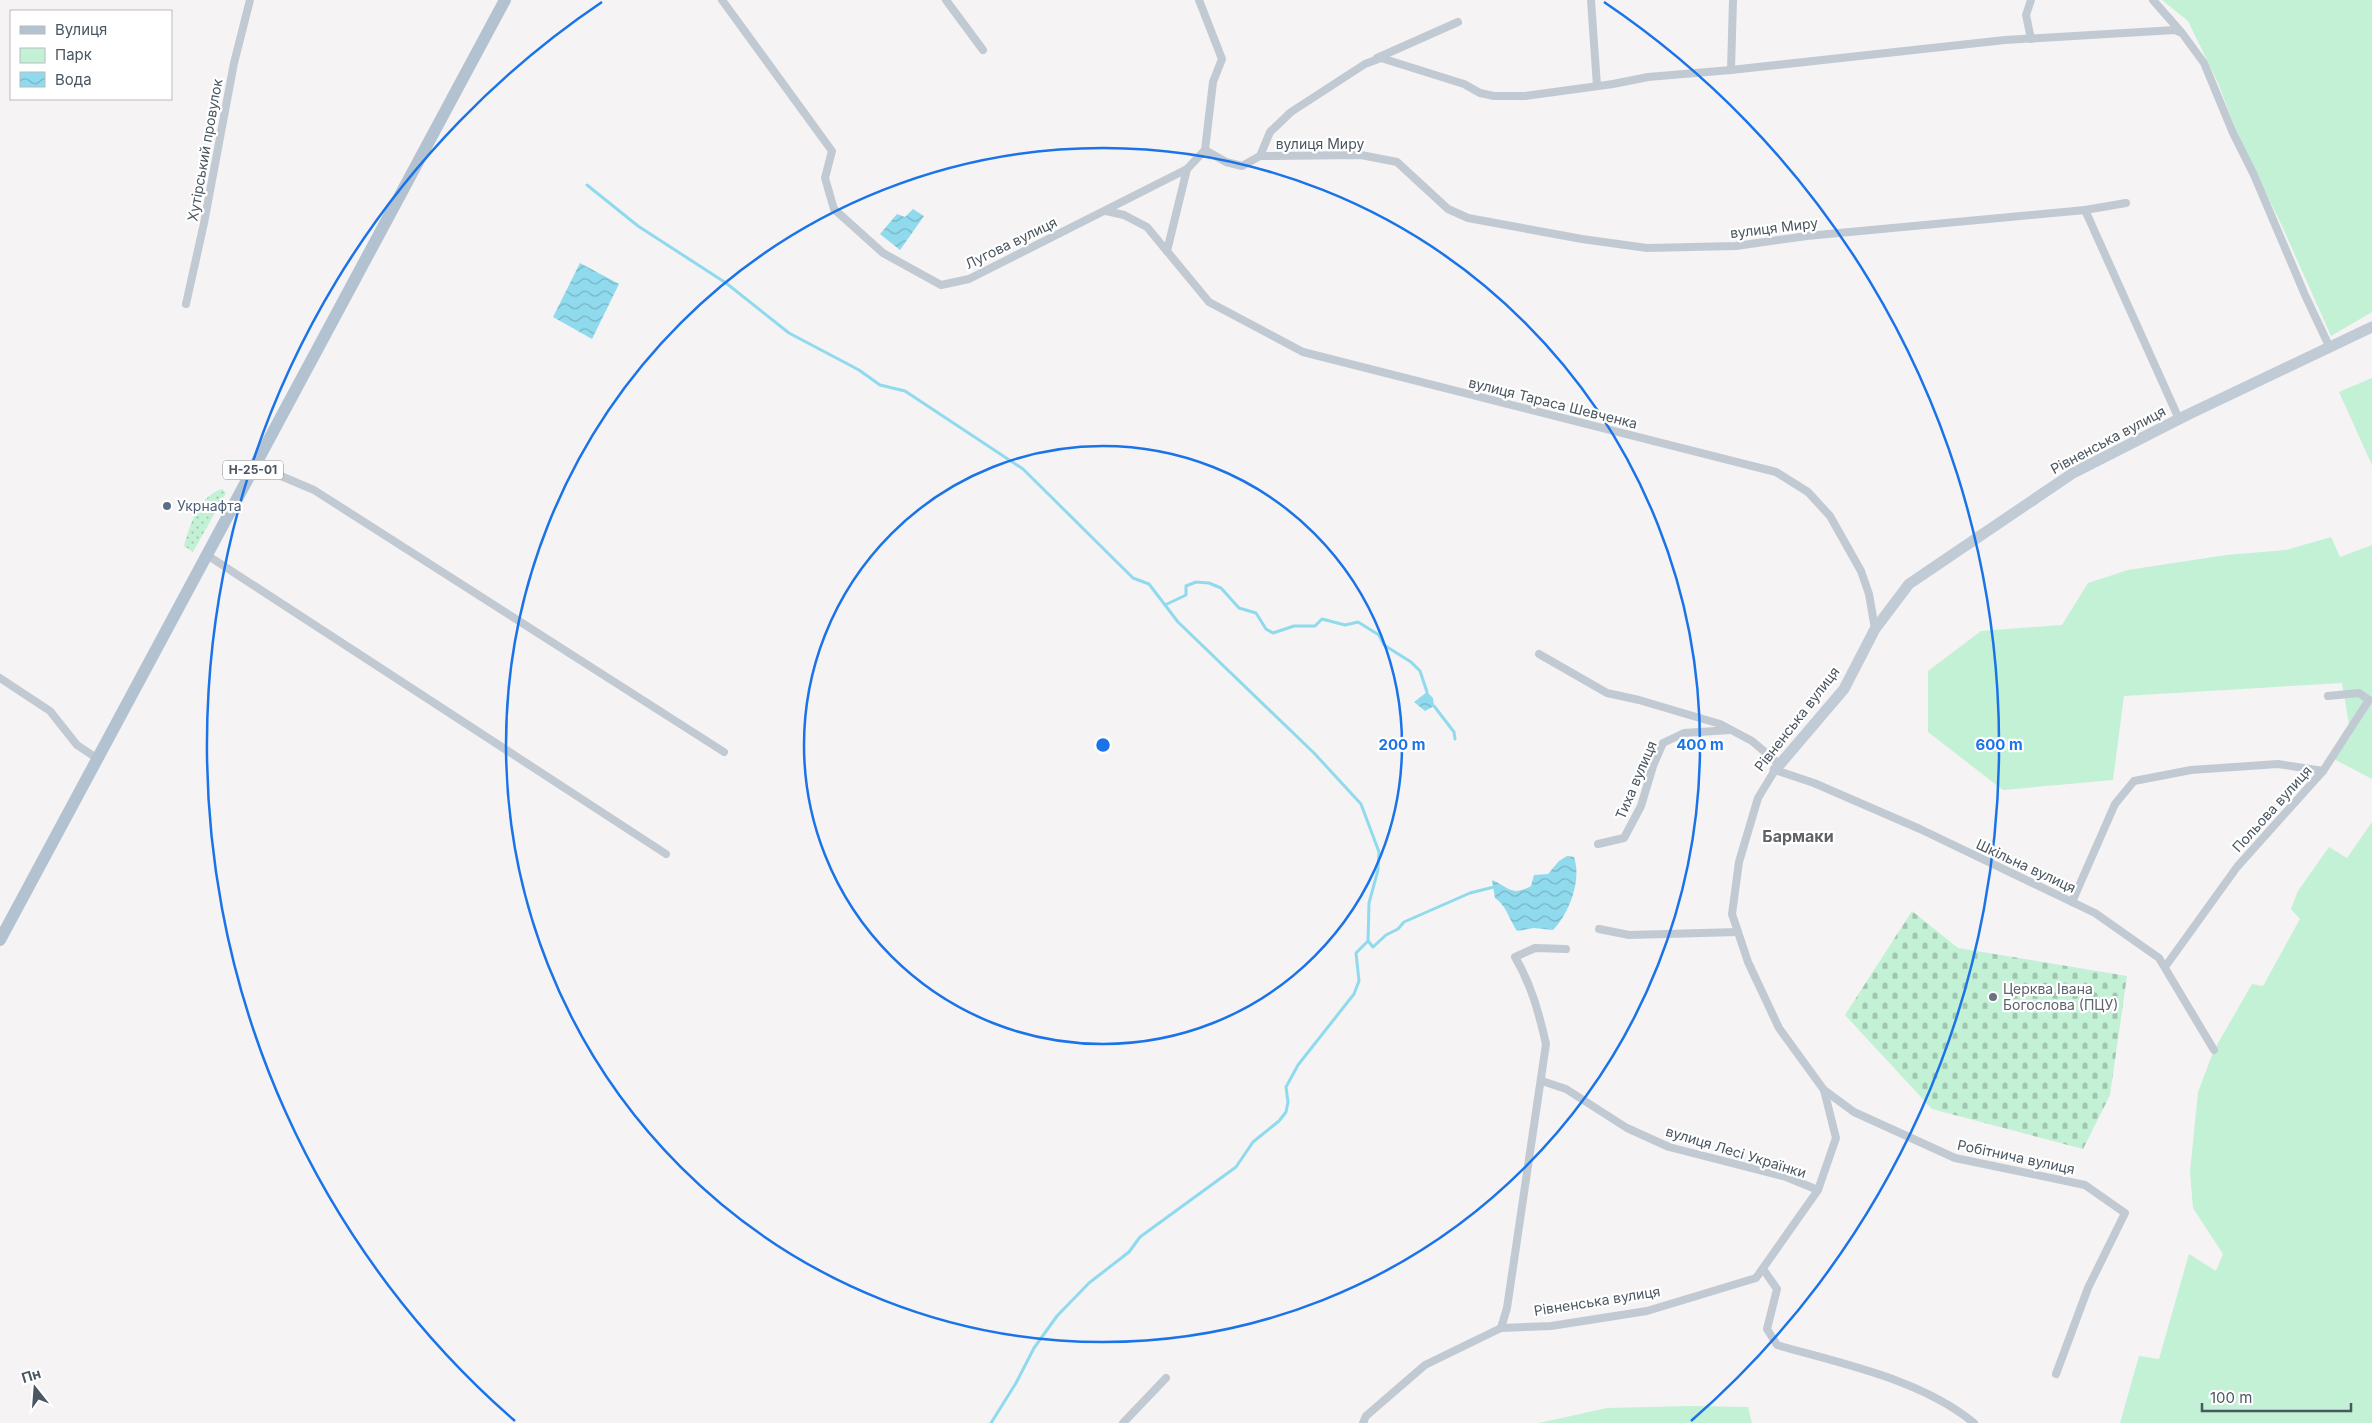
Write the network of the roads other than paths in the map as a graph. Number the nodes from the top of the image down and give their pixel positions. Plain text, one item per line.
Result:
1 (250, 0) edge
2 (505, 0) edge
3 (722, 0) edge
4 (946, 0) edge
5 (1199, 0) edge
6 (1591, 0) edge
7 (1733, 0) edge
8 (2031, 0) edge
9 (2153, 0) edge
10 (1458, 22) dead end
11 (2182, 33) junction
12 (2031, 39) junction
13 (983, 50) dead end
14 (1373, 60) junction
15 (1731, 70) junction
16 (1597, 86) junction
17 (1205, 150) junction
18 (1260, 156) junction
19 (1187, 169) junction
20 (2126, 204) dead end
21 (2085, 210) junction
22 (1106, 211) junction
23 (1167, 252) junction
24 (186, 304) dead end
25 (2372, 327) edge
26 (2330, 348) junction
27 (2179, 419) junction
28 (255, 465) junction
29 (207, 556) junction
30 (1875, 629) junction
31 (1540, 654) dead end
32 (0, 678) edge
33 (2328, 696) dead end
34 (1730, 730) junction
35 (724, 752) dead end
36 (98, 759) junction
37 (1777, 767) junction
38 (2323, 771) junction
39 (1598, 844) dead end
40 (666, 854) dead end
41 (2072, 902) junction
42 (1599, 929) dead end
43 (1738, 932) junction
44 (0, 940) edge
45 (1566, 949) dead end
46 (2165, 967) junction
47 (2214, 1050) dead end
48 (1542, 1081) junction
49 (1824, 1090) junction
50 (1818, 1190) junction
51 (1763, 1269) junction
52 (1501, 1328) junction
53 (2056, 1374) dead end
54 (1166, 1378) dead end
55 (1123, 1423) edge
56 (1363, 1423) edge
57 (1974, 1423) edge

1 - 24 street, Хутірський провулок
2 - 28 main road, Н-25-01
3 - 22 street, Лугова вулиця
4 - 13 street
5 - 17 street
6 - 16 street
7 - 15 street
8 - 12 street
9 - 11 street
10 - 14 street
11 - 12 street
11 - 26 street
12 - 15 street
14 - 16 street
14 - 18 street
15 - 16 street
17 - 18 street
17 - 19 street
18 - 21 street, вулиця Миру
19 - 22 street, Лугова вулиця
19 - 23 street
20 - 21 street, вулиця Миру
21 - 27 street
22 - 23 street, вулиця Тараса Шевченка
23 - 30 street, вулиця Тараса Шевченка
25 - 26 street, Рівненська вулиця
26 - 27 street, Рівненська вулиця
27 - 30 street, Рівненська вулиця
28 - 29 main road, Н-25-01
28 - 35 street
29 - 36 main road, Н-25-01
29 - 40 street
30 - 37 street, Рівненська вулиця
31 - 34 street
32 - 36 street
33 - 38 street, Польова вулиця
34 - 37 street
34 - 39 street, Тиха вулиця
36 - 44 main road, Н-25-01
37 - 41 street, Шкільна вулиця
37 - 43 street, Рівненська вулиця
38 - 41 street
38 - 46 street, Польова вулиця
41 - 46 street, Шкільна вулиця
42 - 43 street
43 - 49 street, Рівненська вулиця
45 - 48 street
46 - 47 street, Шкільна вулиця
48 - 50 street, вулиця Лесі Українки
48 - 52 street
49 - 50 street, Рівненська вулиця
49 - 53 street, Робітнича вулиця
50 - 51 street, Рівненська вулиця
51 - 52 street, Рівненська вулиця
51 - 57 street
52 - 56 street, Рівненська вулиця
54 - 55 street

